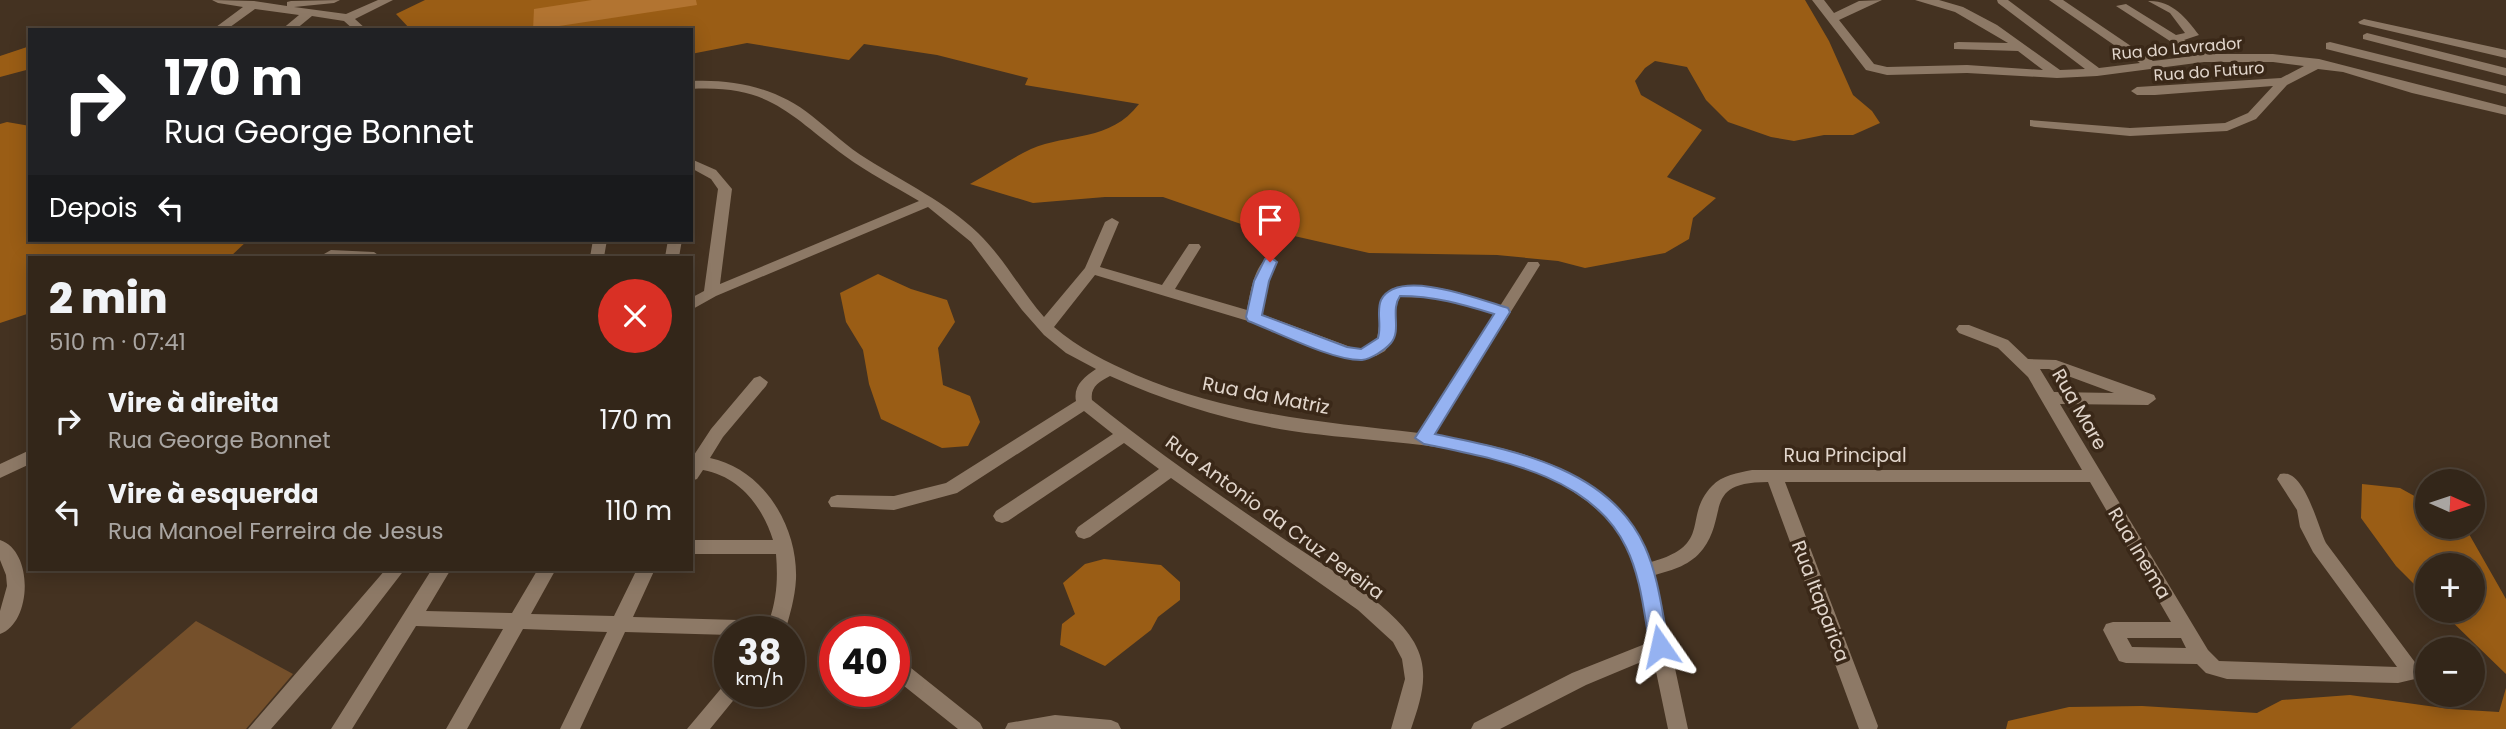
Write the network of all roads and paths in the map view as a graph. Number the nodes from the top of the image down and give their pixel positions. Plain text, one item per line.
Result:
1 (218, 0) edge
2 (334, 0) edge
3 (387, 0) edge
4 (1818, 0) edge
5 (1876, 0) edge
6 (1921, 0) edge
7 (2055, 0) edge
8 (2001, 1) edge
9 (2154, 1) edge
10 (259, 2) edge
11 (2122, 6) dead end
12 (309, 13) junction
13 (347, 18) junction
14 (1833, 18) junction
15 (2364, 22) dead end
16 (221, 28) edge
17 (290, 28) edge
18 (359, 28) edge
19 (2367, 37) dead end
20 (2173, 39) junction
21 (1958, 46) dead end
22 (2330, 46) dead end
23 (2021, 47) junction
24 (2506, 54) edge
25 (2204, 58) junction
26 (2319, 63) junction
27 (2151, 65) junction
28 (2097, 72) junction
29 (2506, 72) edge
30 (2057, 74) junction
31 (2283, 82) junction
32 (693, 85) edge
33 (2506, 90) edge
34 (2137, 91) dead end
35 (2506, 111) edge
36 (2035, 123) dead end
37 (693, 164) edge
38 (929, 202) junction
39 (1112, 222) dead end
40 (1194, 247) dead end
41 (1270, 262) dead end
42 (1533, 265) dead end
43 (1092, 269) junction
44 (1165, 292) junction
45 (711, 293) junction
46 (693, 303) edge
47 (1503, 312) junction
48 (1253, 317) junction
49 (1045, 327) junction
50 (1964, 329) dead end
51 (2026, 364) junction
52 (1110, 369) junction
53 (760, 382) dead end
54 (2050, 398) junction
55 (1085, 403) junction
56 (1125, 433) junction
57 (1424, 438) junction
58 (28, 457) edge
59 (694, 466) edge
60 (1172, 468) junction
61 (0, 472) edge
62 (1774, 476) junction
63 (2094, 476) junction
64 (2286, 479) dead end
65 (837, 502) dead end
66 (1002, 516) dead end
67 (1084, 532) dead end
68 (0, 547) edge
69 (693, 547) edge
70 (784, 547) junction
71 (394, 571) edge
72 (441, 571) edge
73 (546, 571) edge
74 (645, 571) edge
75 (1645, 571) junction
76 (783, 616) edge
77 (412, 618) junction
78 (516, 622) junction
79 (619, 625) junction
80 (0, 626) edge
81 (714, 628) edge
82 (2186, 631) junction
83 (1660, 646) junction
84 (2201, 656) junction
85 (910, 679) edge
86 (717, 707) edge
87 (1868, 726) dead end
88 (258, 729) edge
89 (341, 729) edge
90 (456, 729) edge
91 (569, 729) edge
92 (697, 729) edge
93 (973, 729) edge
94 (1015, 729) edge
95 (1111, 729) edge
96 (1401, 729) edge
97 (1481, 729) edge
98 (1678, 729) edge

1 - 10 street
2 - 10 street
3 - 13 street
4 - 14 street
5 - 14 street
6 - 23 street
7 - 27 street
8 - 28 street
9 - 20 street
10 - 12 street
10 - 16 street
11 - 20 street
12 - 13 street
12 - 17 street
13 - 18 street
14 - 30 street, Rua do Lavrador
15 - 24 street
19 - 29 street
20 - 25 street
21 - 23 street
22 - 33 street
23 - 30 street
25 - 26 street, Rua do Lavrador
25 - 27 street, Rua do Lavrador
26 - 31 street
26 - 35 street, Rua do Lavrador
27 - 28 street, Rua do Lavrador
28 - 30 street, Rua do Lavrador
31 - 34 street, Rua do Futuro
31 - 36 street
32 - 38 street, Rua da Matriz
37 - 45 street
38 - 45 street
38 - 49 street, Rua da Matriz
39 - 43 street
40 - 44 street
41 - 48 street
42 - 47 street
43 - 44 street
43 - 49 street
44 - 48 street
45 - 46 street
47 - 48 street
47 - 57 street
49 - 52 street, Rua da Matriz
50 - 51 street, Rua Mare
51 - 54 street, Rua Mare
51 - 54 street
52 - 55 street
52 - 57 street, Rua da Matriz
53 - 59 street
54 - 63 street, Rua Mare
55 - 56 street, Rua Antonio da Cruz Pereira
55 - 65 street
56 - 60 street, Rua Antonio da Cruz Pereira
56 - 66 street
57 - 75 street, Rua da Matriz
58 - 61 street
59 - 70 street
60 - 67 street
60 - 96 street, Rua Antonio da Cruz Pereira
62 - 63 street, Rua Principal
62 - 75 street, Rua Principal
62 - 87 street, Rua Itaparica
63 - 82 street, Rua Inema
64 - 84 street
68 - 80 street
69 - 70 street
70 - 76 street
71 - 88 street
72 - 77 street
73 - 78 street
74 - 79 street
75 - 83 street, Rua da Matriz
77 - 78 street
77 - 89 street
78 - 79 street
78 - 90 street
79 - 81 street
79 - 91 street
82 - 84 street, Rua Inema
82 - 84 street, Rua Inema
83 - 97 street
83 - 98 street, Rua da Matriz
85 - 93 street
86 - 92 street
94 - 95 street

